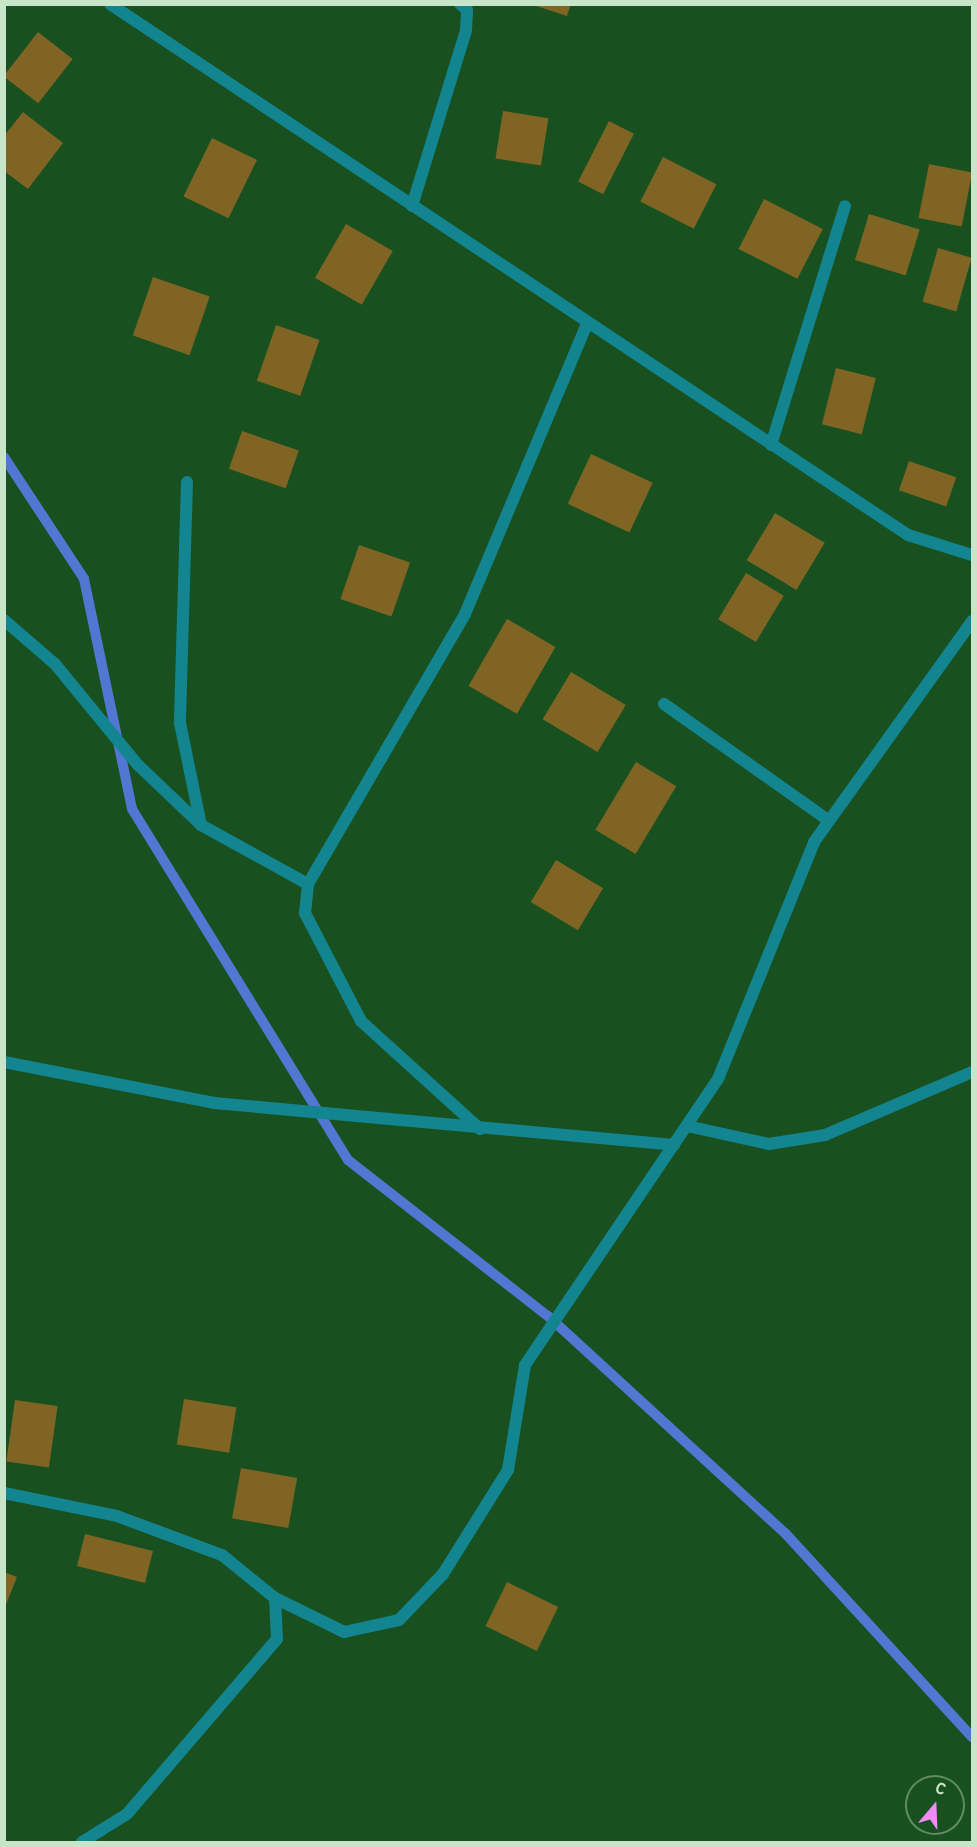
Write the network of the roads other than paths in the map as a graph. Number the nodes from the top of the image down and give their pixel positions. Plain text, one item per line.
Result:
1 (110, 4) edge
2 (460, 4) edge
3 (412, 206) junction
4 (845, 206) dead end
5 (587, 324) junction
6 (771, 445) junction
7 (187, 482) dead end
8 (972, 555) edge
9 (4, 620) edge
10 (972, 621) edge
11 (664, 704) dead end
12 (829, 821) junction
13 (201, 825) junction
14 (308, 884) junction
15 (4, 1062) edge
16 (972, 1072) edge
17 (687, 1126) junction
18 (480, 1129) junction
19 (674, 1145) junction
20 (4, 1493) edge
21 (275, 1598) junction
22 (82, 1842) edge

1 - 3 street
2 - 3 street
3 - 5 street
4 - 6 street
5 - 6 street
5 - 14 street
6 - 8 street
7 - 13 street
9 - 13 street
10 - 12 street
11 - 12 street
12 - 17 street
13 - 14 street
14 - 18 street
15 - 18 street
16 - 17 street
17 - 19 street
18 - 19 street
19 - 21 street
20 - 21 street
21 - 22 street

